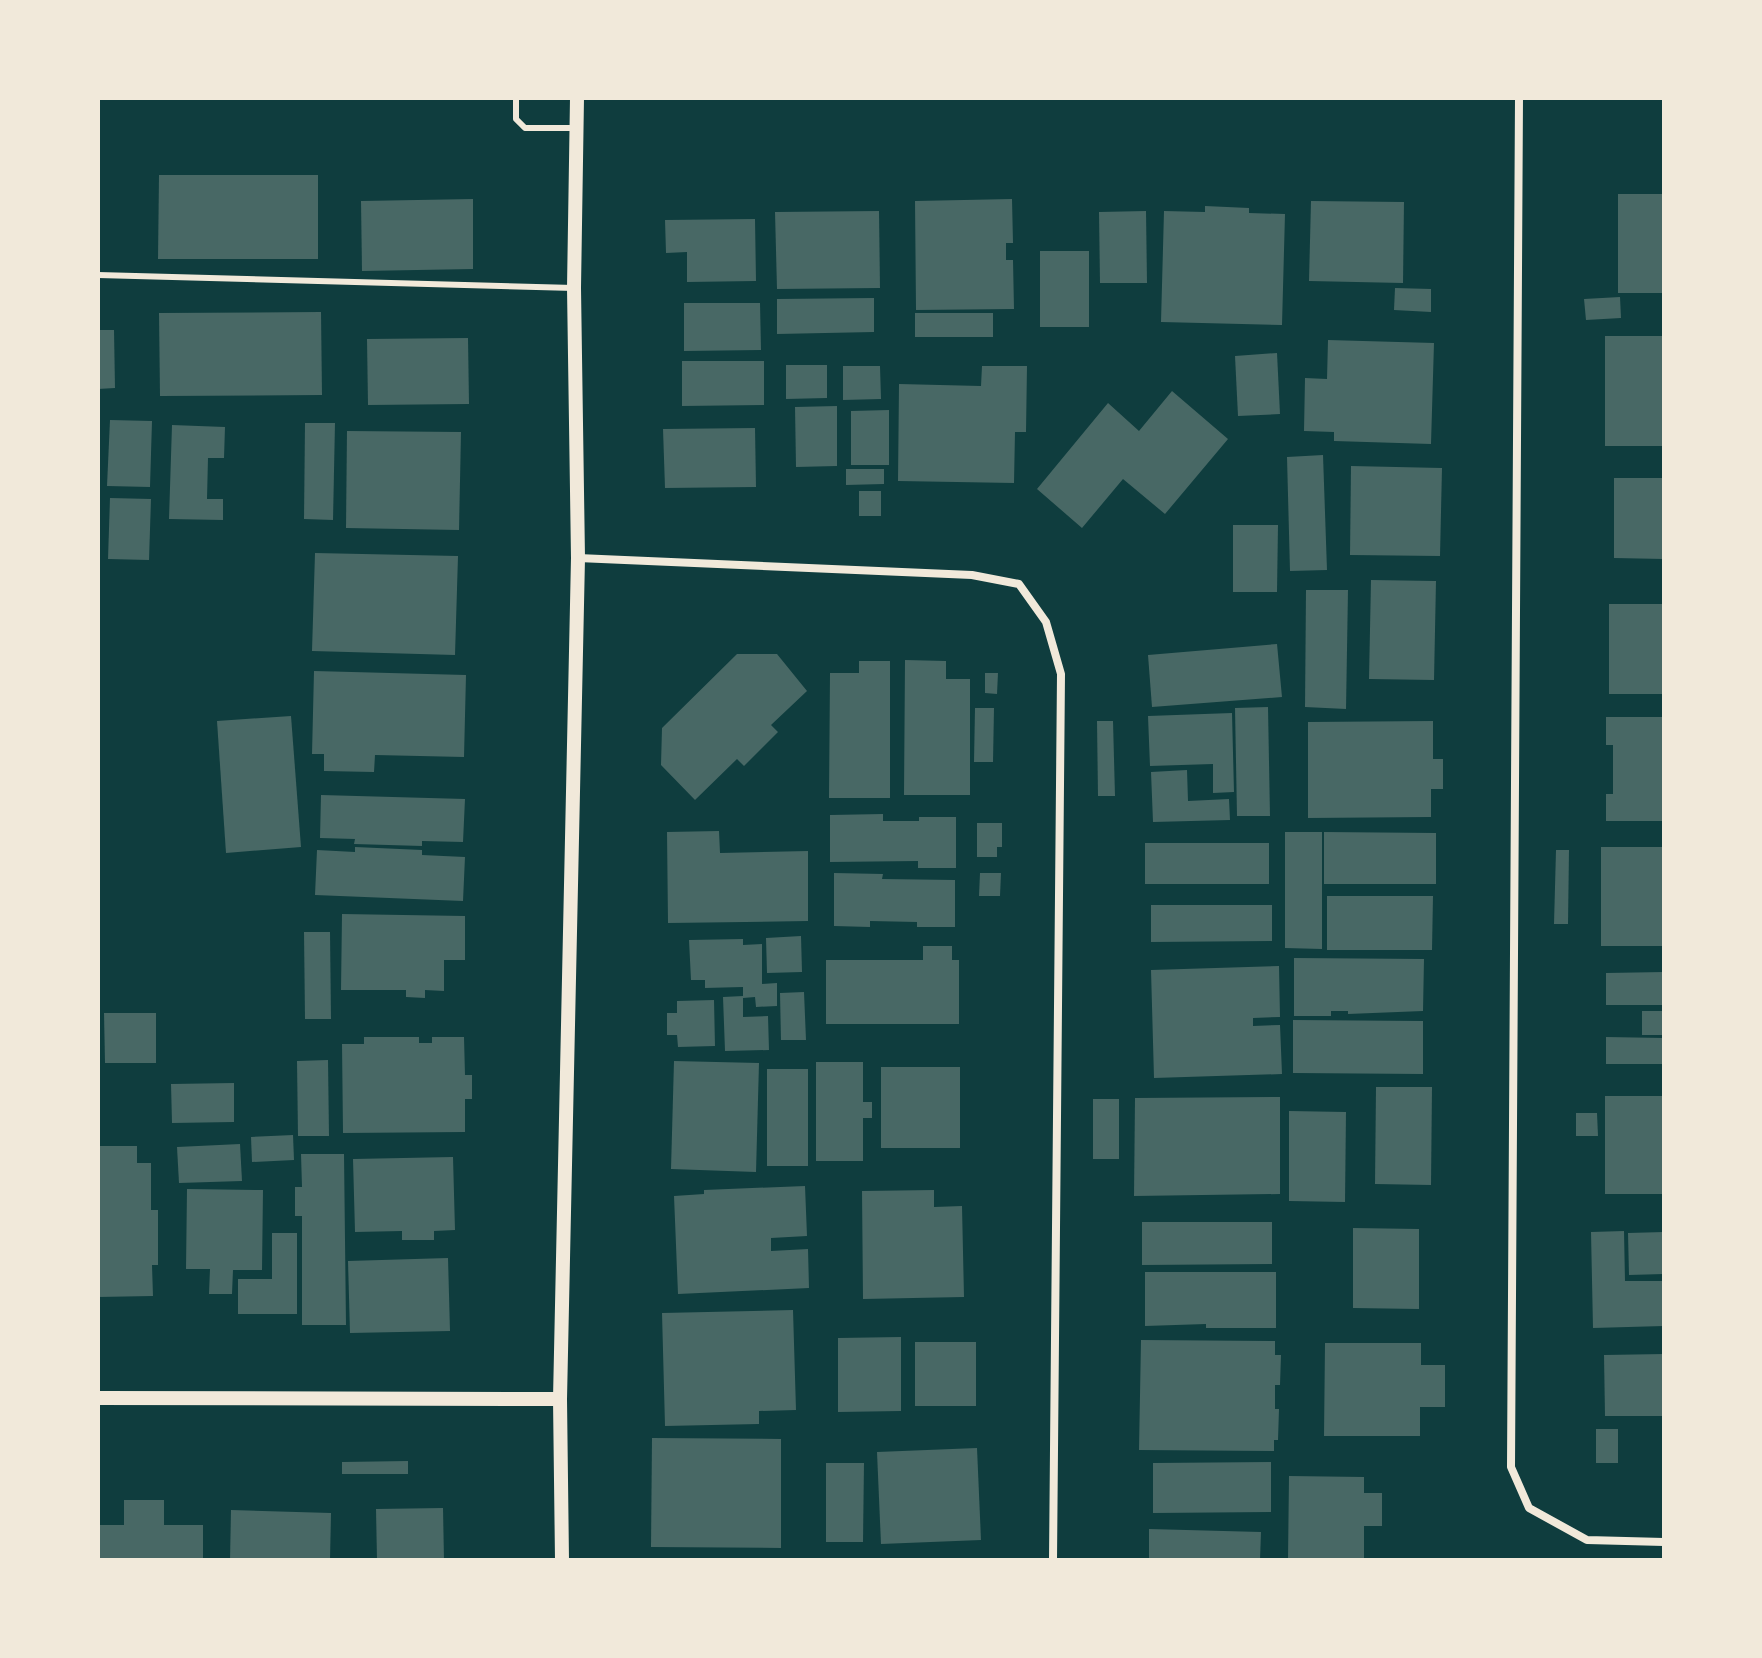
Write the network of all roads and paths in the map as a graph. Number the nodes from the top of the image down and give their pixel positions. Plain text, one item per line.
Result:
1 (516, 98) edge
2 (577, 98) edge
3 (1519, 98) edge
4 (577, 128) junction
5 (98, 275) edge
6 (574, 288) junction
7 (578, 558) junction
8 (98, 1398) edge
9 (560, 1399) junction
10 (1664, 1542) edge
11 (562, 1560) edge
12 (1053, 1560) edge

1 - 4 lane
2 - 4 street
3 - 10 street
4 - 6 street
5 - 6 lane
6 - 7 street
7 - 9 street
7 - 12 street
8 - 9 street
9 - 11 street

